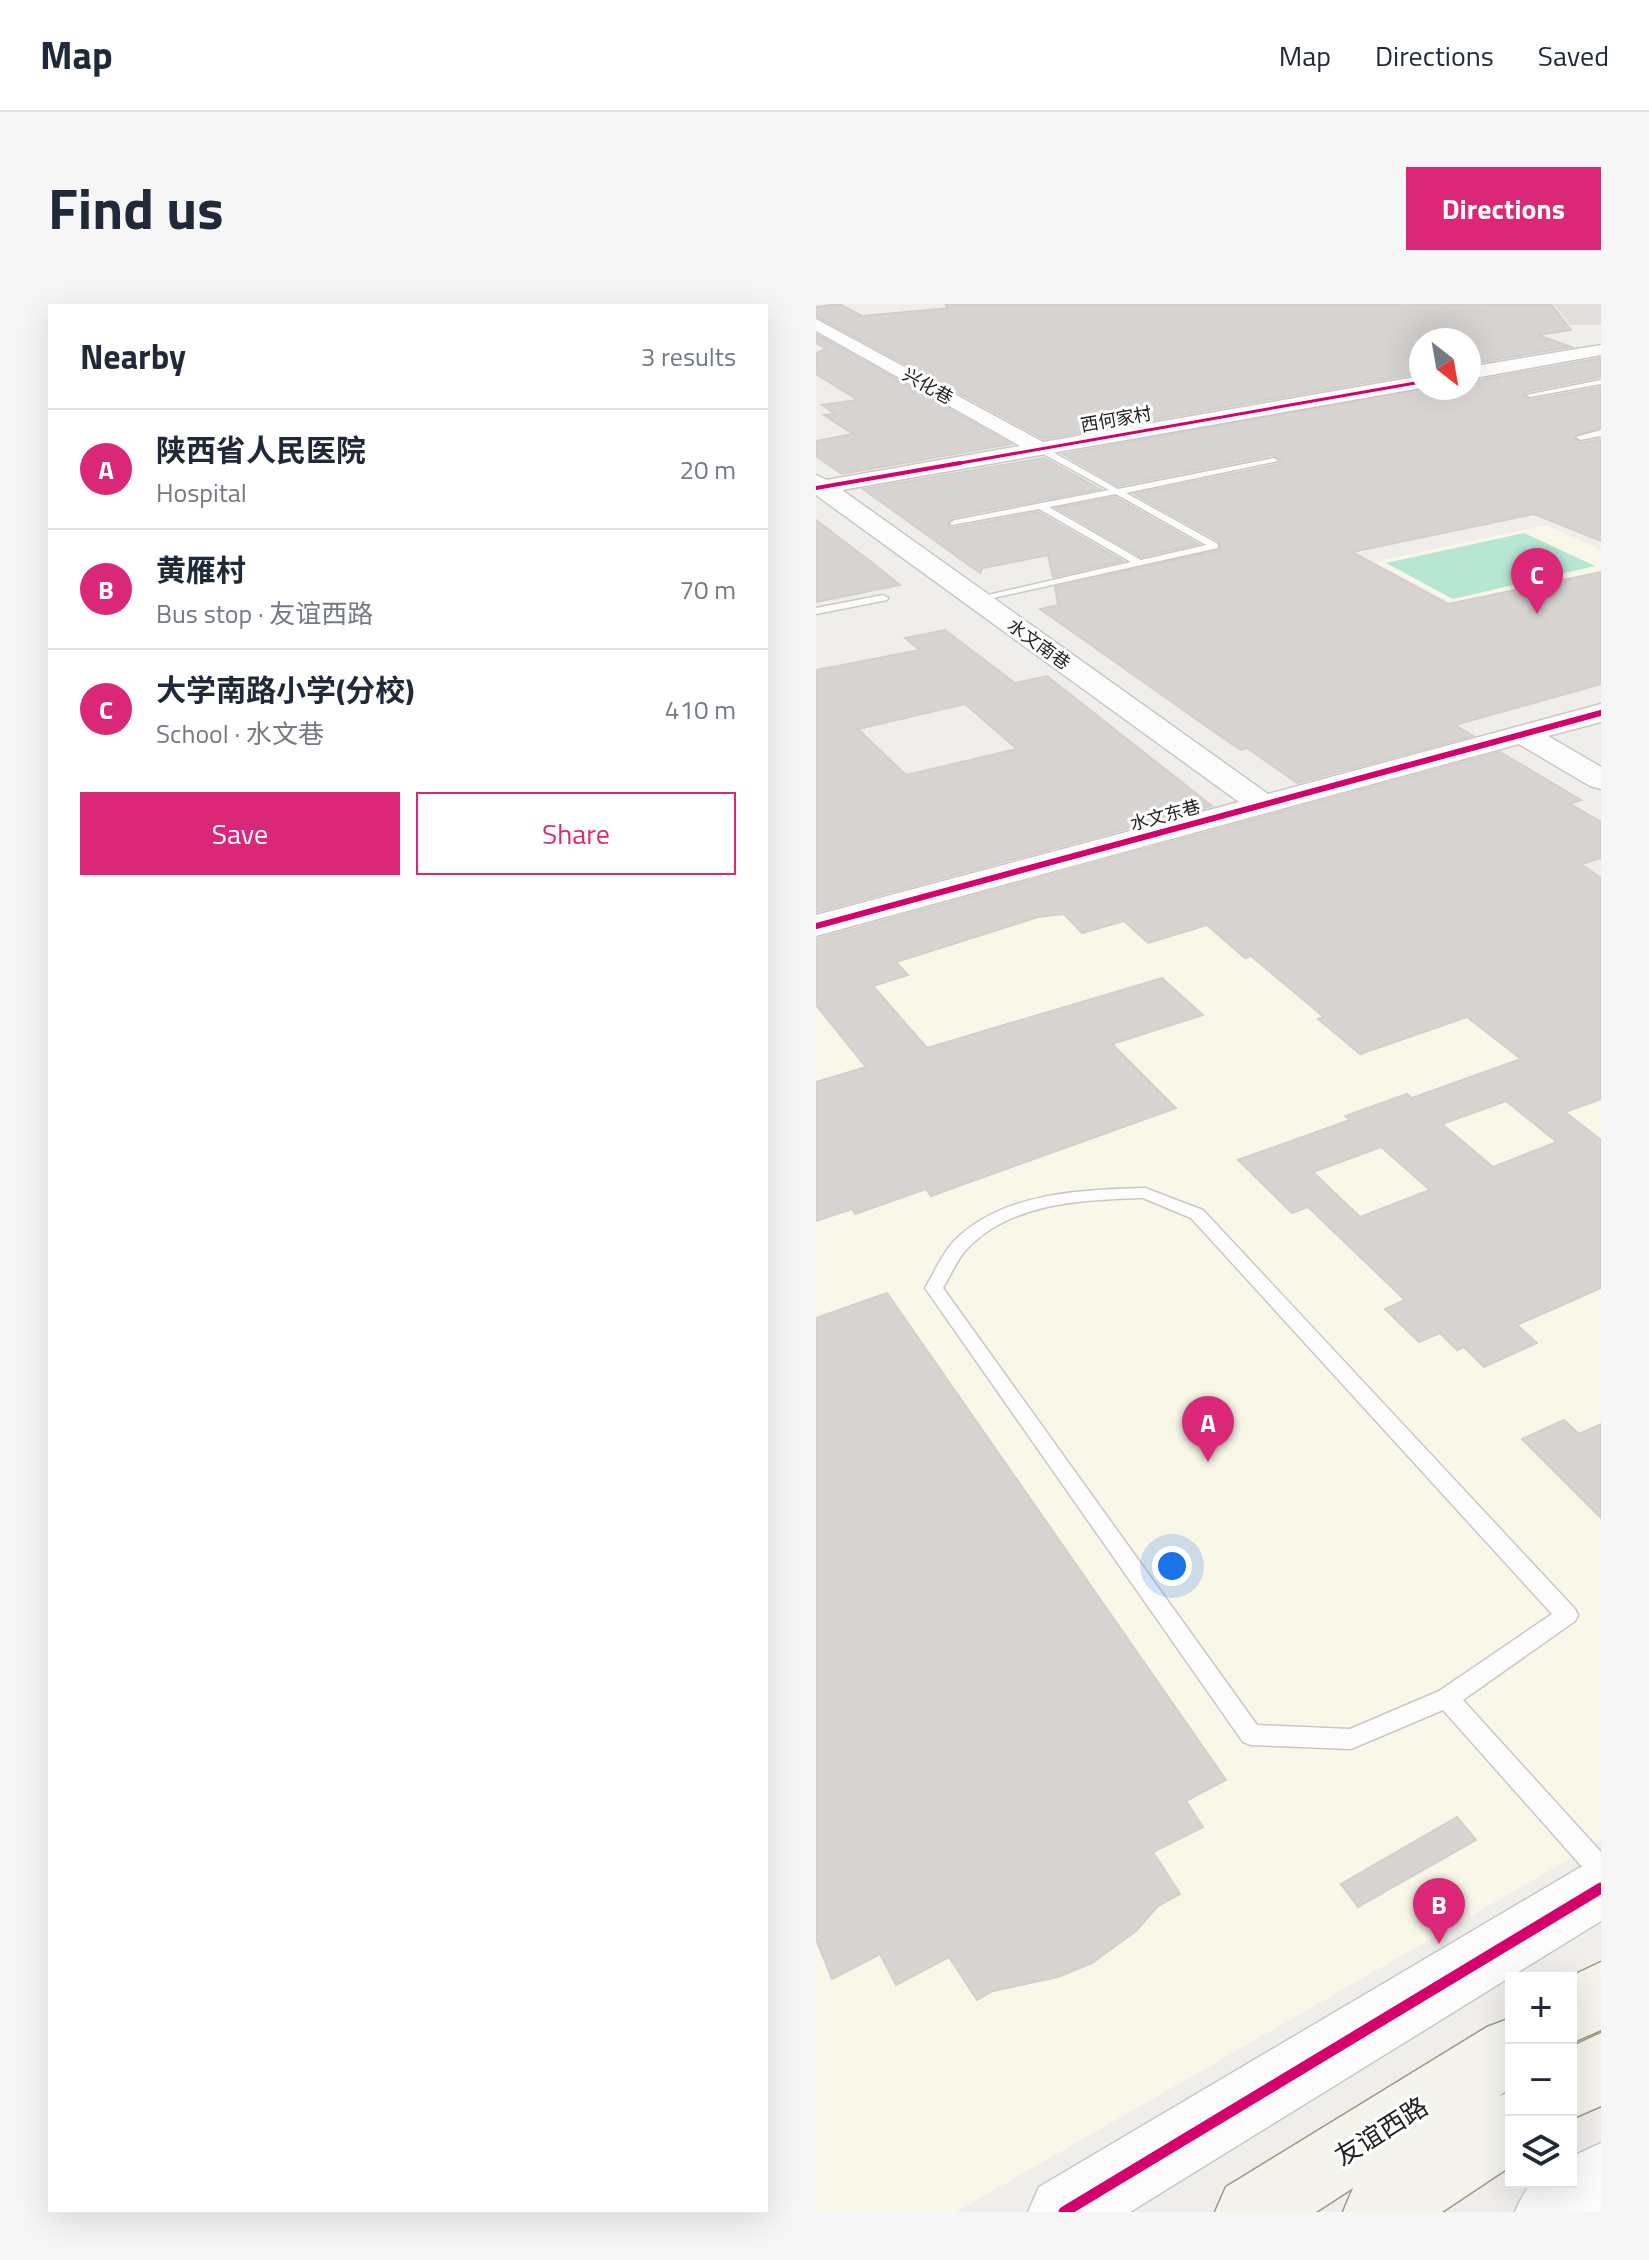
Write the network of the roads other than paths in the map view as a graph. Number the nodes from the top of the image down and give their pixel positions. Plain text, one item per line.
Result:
1 (816, 324) edge
2 (1601, 347) edge
3 (1481, 368) edge
4 (1409, 381) edge
5 (1601, 382) edge
6 (1530, 395) dead end
7 (1601, 433) edge
8 (1580, 437) dead end
9 (1035, 446) junction
10 (1274, 461) dead end
11 (818, 484) edge
12 (1115, 493) junction
13 (1042, 507) junction
14 (955, 523) dead end
15 (1138, 562) junction
16 (883, 598) dead end
17 (979, 600) junction
18 (816, 611) edge
19 (1601, 713) edge
20 (1523, 734) junction
21 (1601, 780) edge
22 (1263, 805) junction
23 (816, 926) edge
24 (1447, 1698) junction
25 (1601, 1870) edge
26 (1601, 1888) edge
27 (1601, 1993) edge
28 (1577, 2008) edge
29 (1505, 2054) edge
30 (1601, 2066) edge
31 (1577, 2082) edge
32 (1505, 2129) edge
33 (1601, 2178) edge
34 (1064, 2212) edge
35 (1251, 2212) edge
36 (1379, 2212) edge
37 (1551, 2212) edge

1 - 9 street, 兴化巷
2 - 3 street
4 - 9 street, 西何家村
5 - 6 lane
7 - 8 lane
9 - 11 street, 西何家村
9 - 12 lane
10 - 12 lane
11 - 17 street, 水文南巷
12 - 13 lane
12 - 15 lane
13 - 14 lane
13 - 15 lane
15 - 17 lane
16 - 18 lane
17 - 22 street, 水文南巷
19 - 20 street, 水文东巷
20 - 21 street
20 - 22 street, 水文东巷
22 - 23 street, 水文东巷
24 - 24 lane
24 - 25 lane
26 - 34 street
27 - 28 main road
29 - 35 main road, 友谊西路
30 - 31 main road
32 - 36 main road
33 - 37 street

